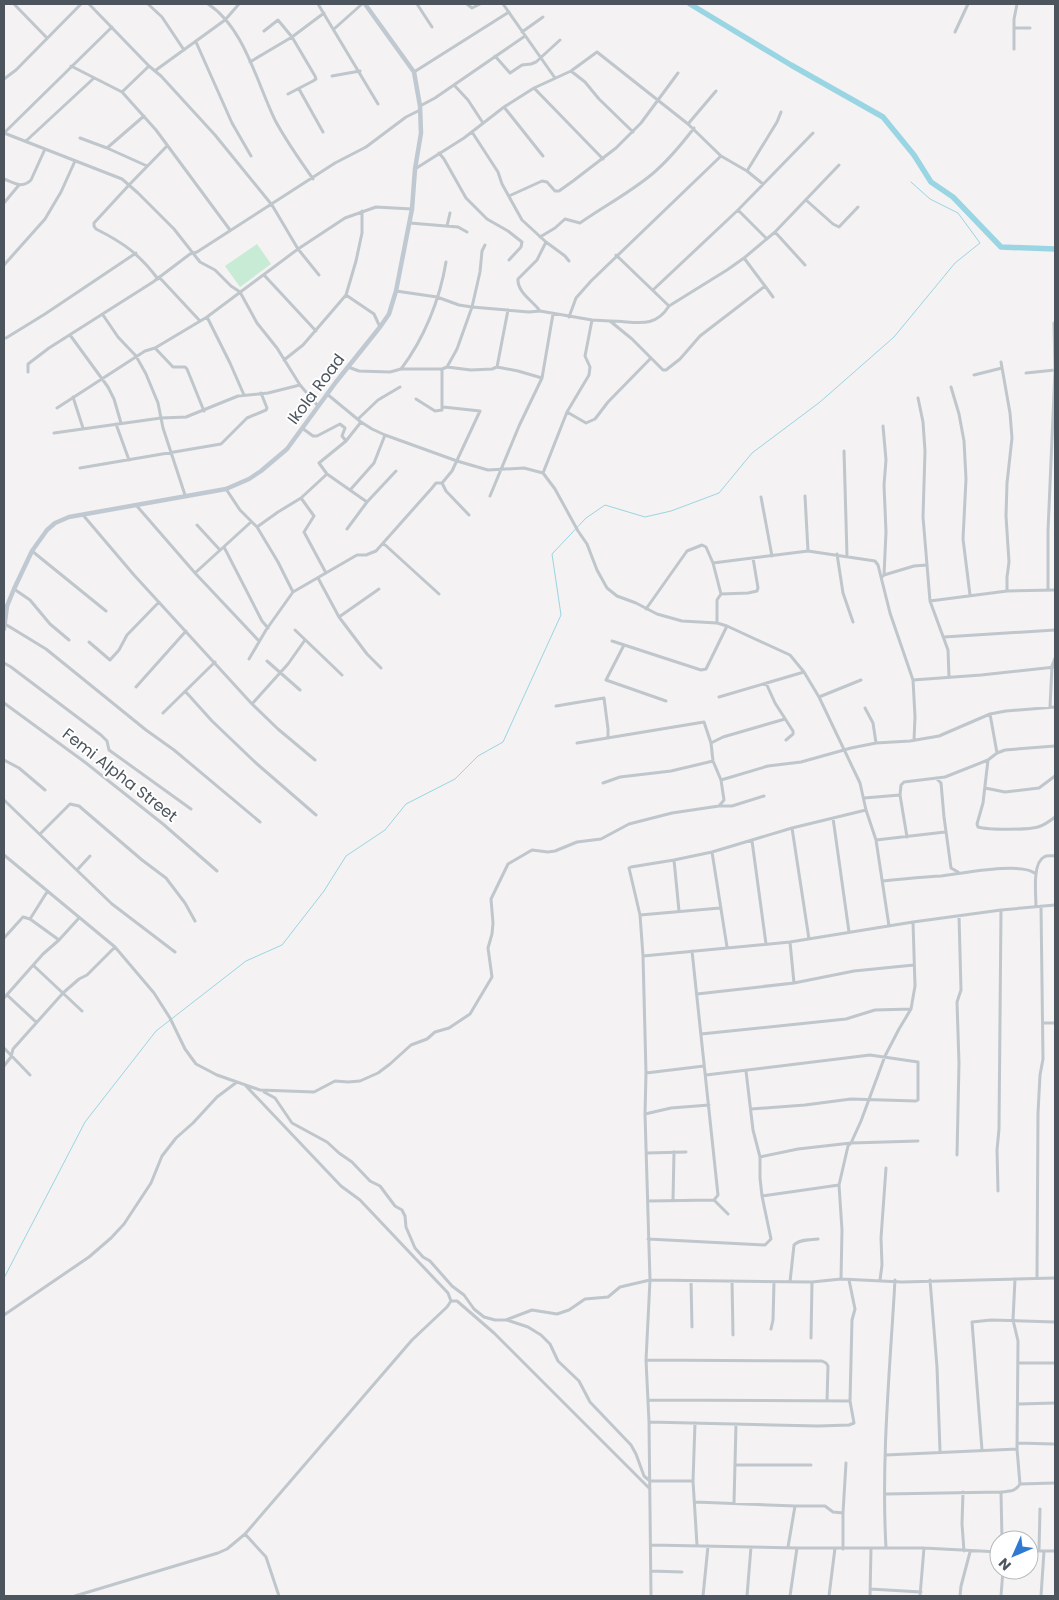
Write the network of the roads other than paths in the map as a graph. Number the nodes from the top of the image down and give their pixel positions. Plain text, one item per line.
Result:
1 (14, 4) edge
2 (81, 4) edge
3 (89, 4) edge
4 (148, 4) edge
5 (208, 4) edge
6 (238, 4) edge
7 (318, 4) edge
8 (364, 4) edge
9 (417, 4) edge
10 (467, 4) edge
11 (480, 4) edge
12 (504, 4) edge
13 (968, 4) edge
14 (1017, 4) edge
15 (509, 12) junction
16 (324, 13) junction
17 (543, 17) dead end
18 (225, 20) junction
19 (112, 27) junction
20 (432, 27) dead end
21 (1014, 28) junction
22 (1030, 28) dead end
23 (334, 29) junction
24 (264, 32) dead end
25 (522, 32) junction
26 (954, 32) dead end
27 (526, 36) junction
28 (292, 37) junction
29 (47, 38) junction
30 (560, 40) dead end
31 (196, 42) junction
32 (1014, 49) dead end
33 (184, 50) junction
34 (495, 56) junction
35 (540, 57) junction
36 (250, 62) junction
37 (71, 66) junction
38 (149, 66) junction
39 (156, 70) junction
40 (360, 71) junction
41 (571, 71) junction
42 (414, 72) junction
43 (678, 73) dead end
44 (332, 76) dead end
45 (94, 78) junction
46 (555, 78) junction
47 (4, 79) edge
48 (454, 85) junction
49 (534, 88) junction
50 (299, 89) junction
51 (716, 90) dead end
52 (122, 92) junction
53 (288, 94) dead end
54 (657, 101) junction
55 (378, 104) dead end
56 (504, 107) junction
57 (420, 108) junction
58 (781, 112) dead end
59 (144, 116) junction
60 (483, 123) junction
61 (688, 124) junction
62 (694, 128) junction
63 (322, 132) dead end
64 (472, 132) junction
65 (633, 132) junction
66 (4, 133) edge
67 (813, 133) dead end
68 (80, 138) dead end
69 (26, 141) junction
70 (166, 147) junction
71 (107, 148) junction
72 (45, 149) junction
73 (439, 153) junction
74 (251, 156) dead end
75 (543, 156) dead end
76 (721, 156) junction
77 (603, 159) junction
78 (75, 161) junction
79 (839, 165) dead end
80 (147, 166) junction
81 (415, 169) junction
82 (747, 171) junction
83 (4, 179) edge
84 (312, 179) junction
85 (129, 184) junction
86 (763, 184) junction
87 (19, 185) junction
88 (509, 196) junction
89 (806, 200) junction
90 (4, 203) edge
91 (272, 205) junction
92 (858, 207) dead end
93 (412, 209) junction
94 (738, 210) junction
95 (362, 211) junction
96 (450, 213) dead end
97 (410, 223) junction
98 (447, 226) junction
99 (230, 230) junction
100 (467, 232) dead end
101 (775, 232) junction
102 (540, 237) junction
103 (767, 239) junction
104 (546, 242) junction
105 (485, 245) dead end
106 (298, 249) junction
107 (136, 254) junction
108 (194, 254) junction
109 (616, 255) junction
110 (744, 258) junction
111 (509, 260) dead end
112 (569, 261) dead end
113 (446, 262) dead end
114 (4, 265) edge
115 (805, 265) dead end
116 (264, 275) junction
117 (320, 275) dead end
118 (158, 278) junction
119 (765, 286) junction
120 (654, 289) junction
121 (396, 291) junction
122 (240, 292) junction
123 (346, 295) junction
124 (438, 297) junction
125 (773, 297) dead end
126 (670, 306) junction
127 (472, 307) junction
128 (508, 310) junction
129 (540, 311) junction
130 (103, 314) junction
131 (553, 314) junction
132 (206, 316) junction
133 (570, 316) junction
134 (200, 320) junction
135 (592, 320) junction
136 (610, 320) junction
137 (1054, 323) edge
138 (380, 327) junction
139 (316, 331) junction
140 (70, 335) junction
141 (6, 338) dead end
142 (154, 348) junction
143 (136, 356) junction
144 (651, 358) junction
145 (284, 360) junction
146 (1001, 362) dead end
147 (447, 367) junction
148 (497, 367) junction
149 (348, 368) junction
150 (1002, 368) junction
151 (401, 369) junction
152 (442, 369) junction
153 (1055, 370) edge
154 (28, 372) dead end
155 (1026, 373) dead end
156 (974, 375) dead end
157 (102, 377) junction
158 (542, 378) junction
159 (300, 385) junction
160 (400, 387) dead end
161 (951, 387) dead end
162 (261, 393) junction
163 (328, 394) junction
164 (244, 395) junction
165 (73, 397) junction
166 (918, 398) dead end
167 (416, 399) dead end
168 (318, 406) junction
169 (443, 407) junction
170 (57, 408) dead end
171 (204, 410) junction
172 (567, 412) junction
173 (161, 418) junction
174 (358, 419) junction
175 (361, 422) junction
176 (118, 424) junction
177 (884, 426) dead end
178 (83, 428) junction
179 (302, 428) junction
180 (54, 432) dead end
181 (386, 435) junction
182 (346, 441) junction
183 (844, 451) dead end
184 (171, 452) junction
185 (1053, 457) edge
186 (129, 460) junction
187 (457, 461) junction
188 (80, 468) dead end
189 (500, 470) junction
190 (396, 471) dead end
191 (543, 473) junction
192 (327, 474) junction
193 (442, 483) junction
194 (226, 488) junction
195 (351, 489) junction
196 (185, 495) junction
197 (490, 496) dead end
198 (805, 496) dead end
199 (761, 497) dead end
200 (301, 498) junction
201 (367, 502) junction
202 (136, 505) junction
203 (83, 515) junction
204 (469, 515) dead end
205 (251, 522) junction
206 (197, 525) dead end
207 (257, 527) junction
208 (347, 529) dead end
209 (384, 543) junction
210 (222, 549) junction
211 (32, 551) junction
212 (808, 551) junction
213 (837, 554) junction
214 (772, 556) junction
215 (847, 556) junction
216 (752, 558) junction
217 (713, 563) junction
218 (927, 565) junction
219 (195, 573) junction
220 (326, 573) junction
221 (882, 576) junction
222 (318, 578) junction
223 (14, 589) junction
224 (379, 589) dead end
225 (1048, 590) junction
226 (1055, 590) edge
227 (1008, 591) junction
228 (293, 592) junction
229 (439, 594) dead end
230 (721, 594) junction
231 (970, 595) junction
232 (930, 601) junction
233 (159, 602) junction
234 (6, 605) edge
235 (646, 609) junction
236 (106, 611) dead end
237 (339, 617) junction
238 (853, 622) dead end
239 (5, 623) edge
240 (717, 623) junction
241 (727, 626) junction
242 (268, 628) junction
243 (4, 629) edge
244 (295, 630) dead end
245 (1055, 630) edge
246 (186, 631) junction
247 (944, 637) junction
248 (69, 640) dead end
249 (305, 640) junction
250 (259, 641) junction
251 (612, 641) dead end
252 (89, 642) dead end
253 (624, 645) junction
254 (1055, 658) edge
255 (249, 659) dead end
256 (267, 661) dead end
257 (215, 662) junction
258 (4, 663) edge
259 (1054, 666) edge
260 (381, 668) dead end
261 (280, 671) junction
262 (804, 672) junction
263 (342, 675) dead end
264 (949, 677) junction
265 (861, 680) dead end
266 (913, 680) junction
267 (766, 683) junction
268 (136, 687) dead end
269 (300, 690) dead end
270 (185, 691) junction
271 (819, 696) junction
272 (719, 697) dead end
273 (666, 701) dead end
274 (4, 703) edge
275 (252, 704) junction
276 (556, 706) dead end
277 (1050, 707) junction
278 (1055, 707) edge
279 (865, 708) dead end
280 (164, 713) dead end
281 (990, 714) junction
282 (785, 719) junction
283 (607, 739) junction
284 (786, 740) dead end
285 (914, 740) junction
286 (711, 743) junction
287 (876, 743) junction
288 (577, 744) dead end
289 (843, 745) junction
290 (1055, 746) edge
291 (851, 748) junction
292 (845, 750) junction
293 (997, 753) junction
294 (4, 760) edge
295 (315, 760) dead end
296 (988, 760) junction
297 (713, 761) junction
298 (1055, 776) edge
299 (944, 777) junction
300 (936, 778) junction
301 (721, 780) junction
302 (603, 783) dead end
303 (940, 783) junction
304 (985, 788) junction
305 (45, 790) dead end
306 (900, 795) junction
307 (764, 796) dead end
308 (864, 798) junction
309 (4, 800) edge
310 (719, 806) junction
311 (191, 809) dead end
312 (866, 810) junction
313 (316, 815) dead end
314 (1055, 817) edge
315 (833, 818) junction
316 (260, 822) dead end
317 (792, 828) junction
318 (946, 832) junction
319 (39, 834) junction
320 (907, 837) junction
321 (752, 840) junction
322 (876, 840) junction
323 (712, 852) junction
324 (4, 855) edge
325 (90, 856) dead end
326 (1055, 856) edge
327 (674, 860) junction
328 (952, 868) junction
329 (78, 870) junction
330 (217, 871) dead end
331 (958, 873) junction
332 (949, 874) junction
333 (1036, 874) junction
334 (883, 881) junction
335 (47, 892) junction
336 (1055, 905) edge
337 (1039, 906) junction
338 (720, 908) junction
339 (1001, 910) junction
340 (679, 911) junction
341 (640, 915) junction
342 (959, 916) junction
343 (79, 918) junction
344 (30, 919) junction
345 (195, 921) dead end
346 (913, 922) junction
347 (889, 926) junction
348 (849, 932) junction
349 (4, 938) edge
350 (809, 939) junction
351 (59, 940) junction
352 (790, 942) junction
353 (766, 944) junction
354 (115, 947) junction
355 (727, 947) junction
356 (692, 950) junction
357 (175, 952) dead end
358 (642, 956) junction
359 (914, 965) junction
360 (34, 966) junction
361 (794, 983) junction
362 (63, 993) junction
363 (7, 994) junction
364 (697, 994) junction
365 (4, 998) edge
366 (911, 1009) junction
367 (82, 1011) dead end
368 (36, 1022) junction
369 (1055, 1023) edge
370 (1043, 1024) junction
371 (701, 1034) junction
372 (4, 1048) edge
373 (885, 1056) junction
374 (11, 1057) junction
375 (4, 1066) edge
376 (704, 1066) junction
377 (646, 1071) junction
378 (746, 1071) junction
379 (30, 1075) dead end
380 (706, 1075) junction
381 (237, 1082) junction
382 (244, 1084) junction
383 (260, 1090) junction
384 (870, 1099) junction
385 (709, 1105) junction
386 (751, 1109) junction
387 (645, 1114) junction
388 (918, 1141) dead end
389 (851, 1143) junction
390 (674, 1152) junction
391 (686, 1152) dead end
392 (647, 1153) junction
393 (957, 1155) dead end
394 (760, 1157) junction
395 (886, 1168) dead end
396 (839, 1185) junction
397 (998, 1191) dead end
398 (762, 1196) junction
399 (673, 1200) junction
400 (714, 1200) junction
401 (649, 1201) junction
402 (728, 1214) dead end
403 (648, 1239) junction
404 (818, 1239) dead end
405 (1037, 1277) junction
406 (1055, 1278) edge
407 (841, 1279) junction
408 (1015, 1279) junction
409 (650, 1280) junction
410 (849, 1280) junction
411 (880, 1280) junction
412 (895, 1280) junction
413 (930, 1280) junction
414 (691, 1281) junction
415 (732, 1282) junction
416 (774, 1282) junction
417 (790, 1282) junction
418 (812, 1282) junction
419 (450, 1301) junction
420 (4, 1315) edge
421 (506, 1320) junction
422 (1013, 1320) junction
423 (1055, 1322) edge
424 (692, 1326) dead end
425 (771, 1329) dead end
426 (733, 1335) dead end
427 (811, 1338) dead end
428 (646, 1360) junction
429 (1018, 1363) junction
430 (1055, 1363) edge
431 (648, 1400) junction
432 (827, 1401) junction
433 (850, 1401) junction
434 (1055, 1403) edge
435 (1019, 1404) junction
436 (649, 1422) junction
437 (695, 1423) junction
438 (736, 1424) junction
439 (1018, 1443) junction
440 (1053, 1444) dead end
441 (1018, 1449) junction
442 (982, 1450) junction
443 (940, 1452) junction
444 (886, 1455) junction
445 (846, 1463) dead end
446 (735, 1465) junction
447 (811, 1465) dead end
448 (650, 1481) junction
449 (693, 1481) junction
450 (1054, 1483) dead end
451 (1020, 1484) junction
452 (650, 1488) junction
453 (963, 1492) junction
454 (1001, 1492) junction
455 (886, 1494) junction
456 (695, 1502) junction
457 (734, 1503) junction
458 (795, 1506) junction
459 (1040, 1509) dead end
460 (843, 1513) junction
461 (1002, 1530) edge
462 (245, 1534) junction
463 (651, 1545) junction
464 (696, 1545) junction
465 (708, 1546) junction
466 (752, 1546) junction
467 (788, 1547) junction
468 (797, 1548) junction
469 (834, 1548) junction
470 (871, 1548) junction
471 (886, 1548) junction
472 (924, 1548) junction
473 (843, 1549) junction
474 (1039, 1550) joint
475 (964, 1551) junction
476 (1044, 1551) junction
477 (1055, 1551) edge
478 (970, 1552) junction
479 (989, 1552) edge
480 (651, 1571) junction
481 (682, 1572) dead end
482 (1002, 1580) edge
483 (870, 1589) junction
484 (921, 1594) edge
485 (75, 1596) edge
486 (279, 1596) edge
487 (651, 1596) edge
488 (703, 1596) edge
489 (747, 1596) edge
490 (790, 1596) edge
491 (829, 1596) edge
492 (870, 1596) edge
493 (960, 1596) edge
494 (1000, 1596) edge
495 (1041, 1596) edge

1 - 29 street
2 - 29 street
3 - 19 street
4 - 33 street
5 - 18 street
6 - 18 street
7 - 16 street
8 - 23 street
8 - 42 street, Ikola Road
9 - 20 street
10 - 11 street
12 - 15 street
13 - 26 street
14 - 21 street
15 - 25 street
15 - 42 street
16 - 23 street
16 - 28 street
17 - 25 street
18 - 31 street
18 - 36 street
19 - 37 street
19 - 38 street
21 - 22 street
21 - 32 street
23 - 40 street
24 - 28 street
25 - 27 street
27 - 34 street
27 - 35 street
28 - 36 street
28 - 50 street
29 - 47 street
30 - 35 street
31 - 33 street
31 - 74 street
33 - 39 street
34 - 35 street
34 - 48 street
35 - 46 street
36 - 84 street
37 - 45 street
37 - 66 street
38 - 39 street
38 - 52 street
39 - 91 street
40 - 44 street
40 - 55 street
41 - 46 street
41 - 54 street
41 - 65 street
42 - 57 street, Ikola Road
43 - 54 street
45 - 52 street
45 - 69 street
46 - 49 street
48 - 57 street
48 - 60 street
49 - 56 street
49 - 77 street
50 - 53 street
50 - 63 street
51 - 61 street
52 - 59 street
54 - 61 street
54 - 65 street
56 - 60 street
56 - 75 street
57 - 81 street, Ikola Road
57 - 84 street
58 - 82 street
59 - 70 street
59 - 71 street
60 - 64 street
61 - 62 street
62 - 76 street
62 - 102 street
64 - 73 street
64 - 88 street
65 - 77 street
66 - 69 street
67 - 86 street
68 - 71 street
69 - 72 street
70 - 80 street
70 - 99 street
71 - 80 street
72 - 78 street
72 - 87 street
73 - 81 street
73 - 111 street
76 - 82 street
76 - 109 street
77 - 88 street
78 - 85 street
78 - 114 street
79 - 89 street
80 - 85 street
81 - 93 street, Ikola Road
82 - 86 street
83 - 87 street
84 - 91 street
85 - 107 street
85 - 108 street
86 - 94 street
87 - 90 street
88 - 102 street
89 - 92 street
89 - 101 street
91 - 99 street
91 - 106 street
93 - 95 street
93 - 97 street, Ikola Road
94 - 103 street
94 - 120 street
95 - 106 street
95 - 123 street
96 - 98 street
97 - 98 street
97 - 121 street, Ikola Road
98 - 100 street
99 - 108 street
101 - 103 street
101 - 115 street
102 - 104 street
103 - 110 street
104 - 112 street
104 - 129 street
105 - 127 street
106 - 116 street
106 - 117 street
107 - 118 street
107 - 141 street
108 - 118 street
108 - 122 street
109 - 120 street
109 - 133 street
110 - 119 street
110 - 126 street
113 - 124 street
116 - 122 street
116 - 139 street
118 - 130 street
118 - 134 street
119 - 125 street
119 - 144 street
120 - 126 street
121 - 124 street
121 - 138 street, Ikola Road
122 - 132 street
122 - 145 street
123 - 138 street
123 - 139 street
124 - 127 street
124 - 151 street
126 - 136 street
127 - 128 street
127 - 147 street
128 - 129 street
128 - 148 street
129 - 131 street
130 - 140 street
130 - 143 street
131 - 133 street
131 - 158 street
132 - 134 street
132 - 164 street
133 - 135 street
134 - 142 street
135 - 136 street
135 - 172 street
136 - 144 street
137 - 153 street
138 - 149 street, Ikola Road
139 - 145 street
140 - 154 street
140 - 157 street
142 - 143 street
142 - 171 street
143 - 157 street
143 - 173 street
144 - 172 street
145 - 159 street
146 - 150 street
147 - 148 street
147 - 152 street
148 - 158 street
149 - 151 street
149 - 163 street, Ikola Road
150 - 156 street
150 - 227 street
151 - 152 street
152 - 169 street
153 - 155 street
153 - 185 street
157 - 165 street
157 - 176 street
158 - 189 street
159 - 162 street
159 - 168 street
160 - 174 street
161 - 231 street
162 - 164 street
162 - 184 street
163 - 168 street, Ikola Road
163 - 174 street
164 - 171 street
165 - 170 street
165 - 178 street
166 - 218 street
167 - 169 street
168 - 179 street, Ikola Road
169 - 187 street
171 - 173 street
172 - 191 street
173 - 176 street
173 - 184 street
174 - 175 street
175 - 181 street
175 - 182 street
176 - 178 street
176 - 186 street
177 - 221 street
178 - 180 street
179 - 182 street
179 - 194 street, Ikola Road
181 - 187 street
181 - 195 street
182 - 192 street
183 - 215 street
184 - 186 street
184 - 196 street
185 - 225 street
186 - 188 street
187 - 189 street
187 - 193 street
189 - 191 street
189 - 197 street
190 - 201 street
191 - 235 street
192 - 195 street
192 - 200 street
193 - 204 street
193 - 209 street
194 - 196 street, Ikola Road
194 - 205 street
195 - 201 street
196 - 202 street, Ikola Road
198 - 212 street
199 - 214 street
200 - 207 street
200 - 220 street
201 - 208 street
202 - 203 street, Ikola Road
202 - 219 street
203 - 211 street, Ikola Road
203 - 233 street
205 - 207 street
205 - 210 street
206 - 210 street
207 - 228 street
209 - 220 street
209 - 229 street
210 - 219 street
210 - 242 street
211 - 223 street, Ikola Road
211 - 236 street
212 - 213 street
212 - 214 street
213 - 215 street
213 - 238 street
214 - 216 street
215 - 221 street
216 - 217 street
216 - 230 street
217 - 230 street
217 - 235 street
218 - 221 street
218 - 232 street
219 - 250 street
220 - 222 street
221 - 266 street
222 - 228 street
222 - 237 street
223 - 234 street, Ikola Road
223 - 248 street
224 - 237 street
225 - 226 street
225 - 227 street
227 - 231 street
228 - 242 street
230 - 240 street
231 - 232 street
232 - 247 street
233 - 246 street
233 - 252 street
234 - 239 street, Ikola Road
235 - 240 street
237 - 260 street
239 - 243 street, Ikola Road
239 - 316 street
240 - 241 street
241 - 253 street
241 - 262 street
242 - 250 street
244 - 249 street
245 - 247 street
246 - 257 street
246 - 268 street
247 - 264 street
249 - 261 street
249 - 263 street
250 - 255 street
251 - 253 street
253 - 273 street
254 - 259 street
256 - 261 street
257 - 270 street
257 - 275 street
258 - 311 street
259 - 264 street
259 - 277 street
261 - 269 street
261 - 275 street
262 - 267 street
262 - 271 street
264 - 266 street
265 - 271 street
266 - 285 street
267 - 272 street
267 - 282 street
270 - 280 street
270 - 313 street
271 - 289 street
274 - 330 street, Femi Alpha Street
275 - 295 street
276 - 283 street
277 - 278 street
277 - 281 street
279 - 287 street
281 - 285 street
281 - 293 street
282 - 284 street
282 - 286 street
283 - 286 street
283 - 288 street
285 - 287 street
286 - 297 street
287 - 291 street
289 - 291 street
289 - 292 street
290 - 293 street
291 - 292 street
292 - 301 street
292 - 308 street
293 - 296 street
294 - 305 street
296 - 299 street
296 - 304 street
297 - 301 street
297 - 302 street
298 - 304 street
299 - 300 street
299 - 303 street
300 - 303 street
300 - 306 street
301 - 310 street
303 - 318 street
304 - 314 street
306 - 308 street
306 - 320 street
307 - 310 street
308 - 312 street
309 - 319 street
310 - 383 street
312 - 315 street
312 - 322 street
315 - 317 street
315 - 348 street
317 - 321 street
317 - 350 street
318 - 320 street
318 - 328 street
319 - 329 street
319 - 345 street
320 - 322 street
321 - 323 street
321 - 353 street
322 - 334 street
323 - 327 street
323 - 338 street
324 - 335 street
325 - 329 street
326 - 333 street
327 - 340 street
327 - 341 street
328 - 331 street
328 - 332 street
329 - 357 street
331 - 332 street
331 - 333 street
332 - 334 street
333 - 337 street
334 - 347 street
335 - 343 street
335 - 344 street
336 - 337 street
337 - 339 street
337 - 370 street
338 - 340 street
338 - 355 street
339 - 342 street
339 - 397 street
340 - 341 street
341 - 358 street
342 - 346 street
342 - 393 street
343 - 351 street
343 - 354 street
344 - 349 street
344 - 351 street
346 - 347 street
346 - 359 street
347 - 348 street
348 - 350 street
350 - 352 street
351 - 360 street
352 - 353 street
352 - 361 street
353 - 355 street
354 - 362 street
354 - 381 street
355 - 356 street
356 - 358 street
356 - 364 street
358 - 377 street
359 - 361 street
359 - 366 street
360 - 362 street
360 - 363 street
361 - 364 street
362 - 367 street
362 - 368 street
363 - 365 street
363 - 368 street
364 - 371 street
366 - 371 street
366 - 373 street
368 - 374 street
369 - 370 street
370 - 405 street
371 - 376 street
372 - 374 street
373 - 378 street
373 - 384 street
373 - 384 street
374 - 375 street
374 - 379 street
376 - 377 street
376 - 380 street
377 - 387 street
378 - 380 street
378 - 386 street
380 - 385 street
381 - 382 street
381 - 420 street
382 - 383 street
382 - 419 street
383 - 421 street
384 - 386 street
384 - 389 street
385 - 387 street
385 - 400 street
386 - 394 street
387 - 392 street
388 - 389 street
389 - 394 street
389 - 396 street
390 - 391 street
390 - 392 street
390 - 399 street
392 - 401 street
394 - 398 street
395 - 411 street
396 - 398 street
396 - 407 street
398 - 403 street
399 - 400 street
399 - 401 street
400 - 402 street
401 - 403 street
403 - 409 street
404 - 417 street
405 - 406 street
405 - 408 street
407 - 410 street
407 - 418 street
408 - 413 street
408 - 422 street
409 - 414 street
409 - 421 street
409 - 428 street
410 - 411 street
410 - 433 street
411 - 412 street
412 - 413 street
412 - 444 street
413 - 443 street
414 - 415 street
414 - 424 street
415 - 416 street
415 - 426 street
416 - 417 street
416 - 425 street
417 - 418 street
418 - 427 street
419 - 452 street
419 - 462 street
421 - 448 street
422 - 423 street
422 - 429 street
422 - 442 street
428 - 431 street
428 - 432 street
429 - 430 street
429 - 435 street
431 - 432 street
431 - 436 street
432 - 433 street
433 - 438 street
434 - 435 street
435 - 439 street
436 - 437 street
436 - 448 street
437 - 438 street
437 - 449 street
438 - 446 street
439 - 440 street
439 - 441 street
441 - 442 street
441 - 451 street
442 - 443 street
443 - 444 street
444 - 455 street
445 - 460 street
446 - 447 street
446 - 457 street
448 - 449 street
448 - 452 street
449 - 456 street
450 - 451 street
451 - 454 street
452 - 463 street
453 - 454 street
453 - 455 street
453 - 475 street
454 - 461 street
455 - 471 street
456 - 457 street
456 - 464 street
457 - 458 street
458 - 460 street
458 - 467 street
459 - 474 street
460 - 473 street
462 - 485 street
462 - 486 street
463 - 464 street
463 - 480 street
464 - 465 street
465 - 466 street
465 - 488 street
466 - 467 street
466 - 489 street
467 - 468 street
468 - 469 street
468 - 490 street
469 - 473 street
469 - 491 street
470 - 471 street
470 - 473 street
470 - 483 street
471 - 472 street
472 - 475 street
472 - 484 street
474 - 476 street
475 - 478 street
476 - 477 street
476 - 495 street
478 - 479 street
478 - 493 street
480 - 481 street
480 - 487 street
482 - 494 street
483 - 484 street
483 - 492 street

